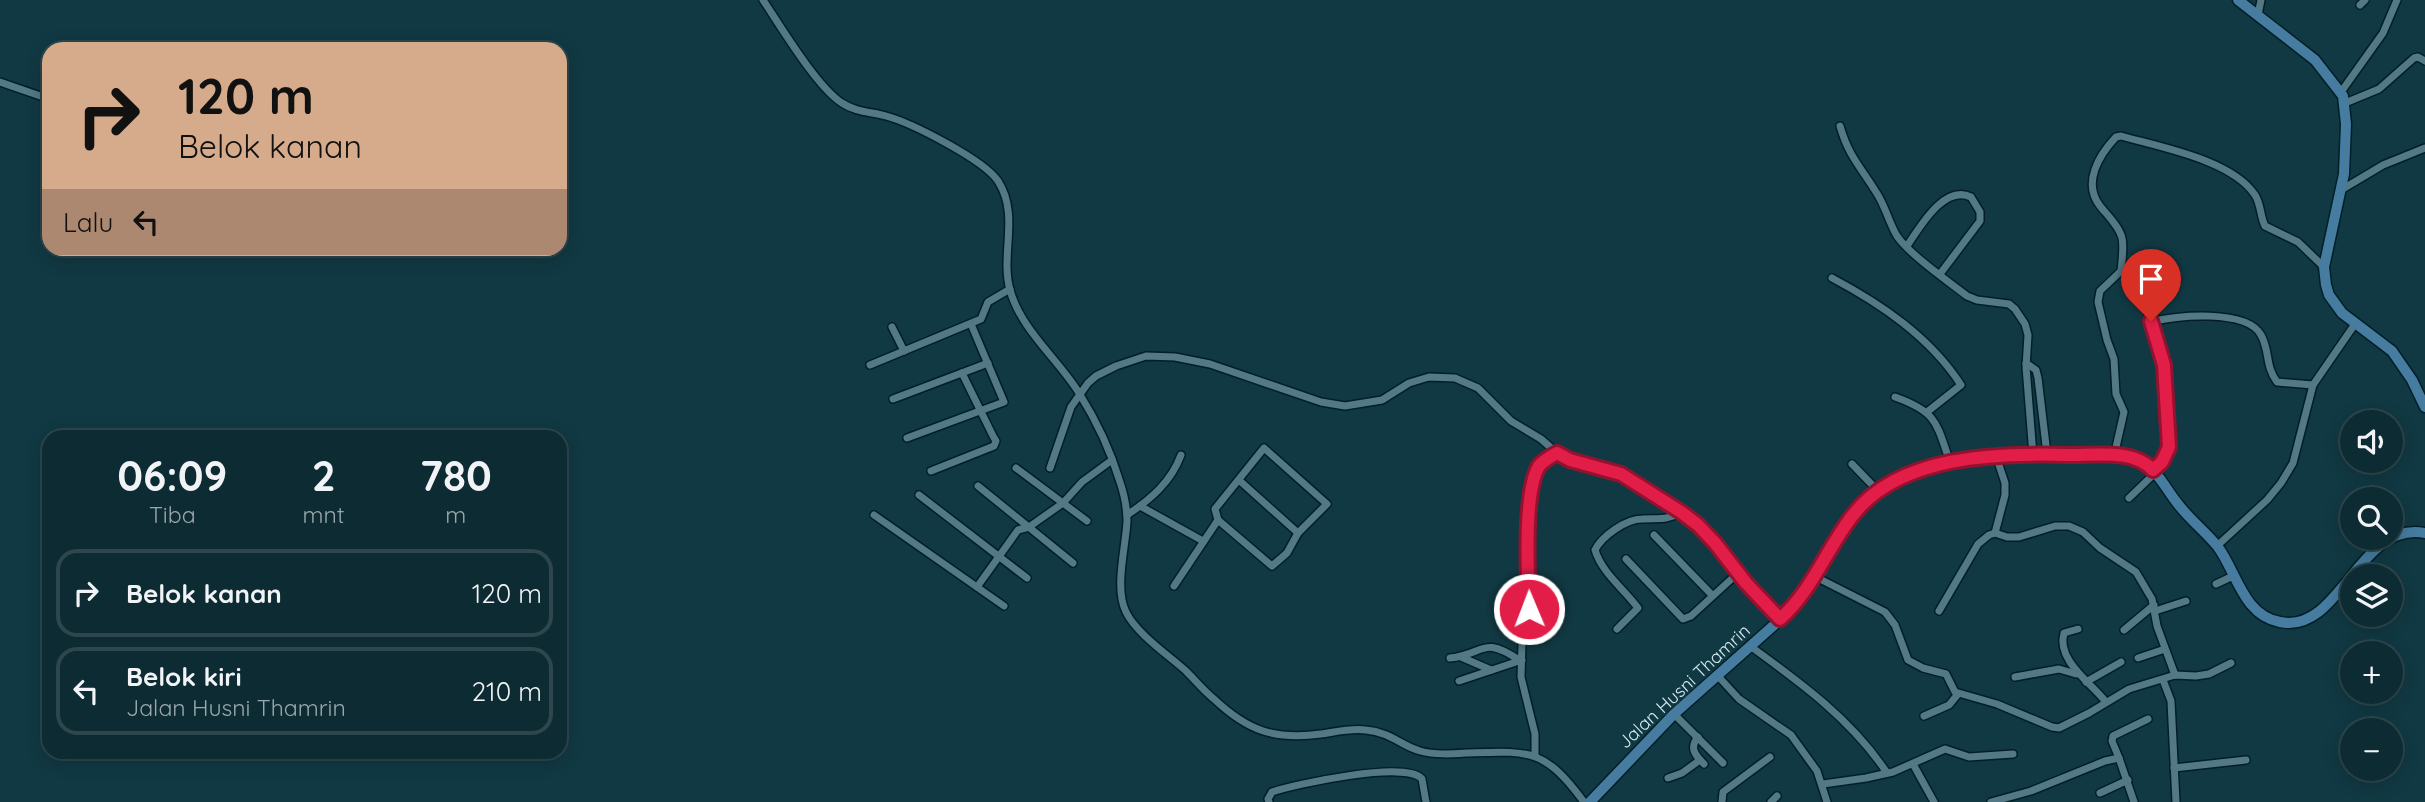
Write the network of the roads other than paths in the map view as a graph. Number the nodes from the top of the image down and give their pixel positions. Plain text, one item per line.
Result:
1 (763, 0) edge
2 (2238, 0) edge
3 (2261, 0) edge
4 (2397, 0) edge
5 (2258, 15) junction
6 (2425, 61) edge
7 (0, 82) edge
8 (42, 97) edge
9 (2343, 97) junction
10 (1840, 125) dead end
11 (2425, 148) edge
12 (2341, 190) junction
13 (1907, 246) junction
14 (2324, 267) junction
15 (2121, 271) junction
16 (1940, 274) junction
17 (1832, 278) dead end
18 (1010, 289) junction
19 (2151, 321) junction
20 (971, 324) junction
21 (2355, 324) junction
22 (892, 327) dead end
23 (904, 351) junction
24 (988, 363) junction
25 (2026, 363) junction
26 (870, 365) dead end
27 (962, 373) junction
28 (2313, 386) junction
29 (1080, 393) junction
30 (1895, 397) dead end
31 (892, 399) dead end
32 (2425, 407) edge
33 (981, 410) junction
34 (1927, 412) junction
35 (907, 438) dead end
36 (1557, 453) junction
37 (2047, 454) junction
38 (1181, 455) dead end
39 (2033, 455) junction
40 (1996, 456) junction
41 (2114, 456) junction
42 (1112, 460) junction
43 (1950, 462) junction
44 (1852, 464) dead end
45 (1016, 468) dead end
46 (1050, 468) dead end
47 (931, 471) dead end
48 (2154, 472) junction
49 (1240, 481) junction
50 (978, 486) dead end
51 (1878, 491) junction
52 (919, 495) dead end
53 (2129, 498) dead end
54 (1063, 503) junction
55 (1140, 506) junction
56 (1681, 512) junction
57 (874, 515) dead end
58 (1127, 515) junction
59 (1218, 520) junction
60 (1087, 521) dead end
61 (1029, 527) junction
62 (1298, 533) junction
63 (1994, 533) junction
64 (2425, 533) edge
65 (1654, 535) dead end
66 (1203, 541) junction
67 (2217, 546) junction
68 (999, 557) junction
69 (1626, 559) dead end
70 (1073, 563) dead end
71 (1738, 573) junction
72 (1814, 576) junction
73 (2233, 576) junction
74 (1027, 578) dead end
75 (2216, 584) dead end
76 (1174, 586) dead end
77 (976, 587) junction
78 (1712, 595) junction
79 (2186, 601) dead end
80 (1004, 606) dead end
81 (2154, 608) junction
82 (1939, 611) dead end
83 (1780, 619) junction
84 (1617, 629) dead end
85 (2078, 629) dead end
86 (2124, 630) dead end
87 (1750, 646) junction
88 (2165, 649) junction
89 (1460, 657) junction
90 (1450, 658) dead end
91 (2138, 658) dead end
92 (1521, 660) junction
93 (2121, 662) dead end
94 (2231, 663) dead end
95 (1492, 670) junction
96 (2076, 674) junction
97 (1717, 675) junction
98 (2175, 675) junction
99 (2015, 677) dead end
100 (2163, 680) junction
101 (1460, 681) dead end
102 (2086, 682) junction
103 (1958, 694) junction
104 (2105, 701) junction
105 (1674, 714) junction
106 (1924, 716) dead end
107 (2148, 719) dead end
108 (1698, 737) junction
109 (2013, 754) dead end
110 (1535, 755) junction
111 (1770, 757) dead end
112 (2119, 758) junction
113 (2246, 760) dead end
114 (1723, 763) dead end
115 (1913, 764) junction
116 (2174, 768) junction
117 (1887, 773) junction
118 (1668, 778) dead end
119 (2128, 780) junction
120 (1823, 785) junction
121 (2100, 793) dead end
122 (1269, 802) edge
123 (1426, 802) edge
124 (1584, 802) edge
125 (1591, 802) edge
126 (1722, 802) edge
127 (1827, 802) edge
128 (1934, 802) edge
129 (1992, 802) edge
130 (2134, 802) edge
131 (2176, 802) edge

1 - 18 street
2 - 5 street
3 - 5 street
4 - 9 street
5 - 9 street
6 - 9 street
7 - 8 street
9 - 12 street
10 - 13 street
11 - 12 street
12 - 14 street
13 - 16 street
13 - 16 street
14 - 15 street
14 - 21 street
15 - 19 street
15 - 41 street
16 - 25 street
17 - 34 street
18 - 20 street
18 - 29 street
19 - 28 street
19 - 48 street
20 - 23 street
20 - 24 street
21 - 28 street
21 - 32 street
22 - 23 street
23 - 26 street
24 - 27 street
24 - 33 street
25 - 37 street
25 - 39 street
27 - 31 street
27 - 33 street
28 - 67 street
29 - 36 street
29 - 42 street
29 - 46 street
30 - 34 street
33 - 35 street
33 - 47 street
34 - 43 street
36 - 56 street
36 - 92 street
37 - 39 street, Jalan Husni Thamrin
37 - 41 street, Jalan Husni Thamrin
38 - 55 street
39 - 40 street, Jalan Husni Thamrin
40 - 43 street, Jalan Husni Thamrin
40 - 63 street
41 - 48 street, Jalan Husni Thamrin
42 - 54 street
42 - 58 street
43 - 51 street, Jalan Husni Thamrin
44 - 51 street
45 - 54 street
48 - 53 street
48 - 67 street
49 - 59 street
49 - 62 street
49 - 62 street
50 - 61 street
51 - 72 street, Jalan Husni Thamrin
52 - 68 street
54 - 60 street
54 - 61 street
55 - 58 street
55 - 66 street
56 - 71 street
56 - 84 street
57 - 77 street
58 - 110 street
59 - 62 street
59 - 66 street
61 - 68 street
61 - 70 street
63 - 81 street
63 - 82 street
64 - 73 street
65 - 78 street
66 - 76 street
67 - 73 street
68 - 74 street
68 - 77 street
69 - 78 street
71 - 78 street
71 - 83 street
72 - 83 street, Jalan Husni Thamrin
72 - 103 street
73 - 75 street
77 - 80 street
79 - 81 street
81 - 86 street
81 - 88 street
83 - 87 street, Jalan Husni Thamrin
85 - 96 street
87 - 97 street, Jalan Husni Thamrin
87 - 117 street
88 - 91 street
88 - 98 street
89 - 90 street
89 - 92 street
89 - 95 street
92 - 95 street
92 - 110 street
93 - 102 street
94 - 98 street
95 - 101 street
96 - 99 street
96 - 102 street
97 - 105 street, Jalan Husni Thamrin
97 - 120 street
98 - 100 street
100 - 104 street
100 - 116 street
102 - 104 street
103 - 104 street
103 - 106 street
105 - 108 street
105 - 125 street, Jalan Husni Thamrin
107 - 112 street
108 - 114 street
108 - 118 street
109 - 115 street
110 - 124 street
111 - 126 street
112 - 119 street
112 - 129 street
113 - 116 street
115 - 117 street
115 - 128 street
116 - 131 street
117 - 120 street
119 - 121 street
119 - 130 street
120 - 127 street
122 - 123 street

